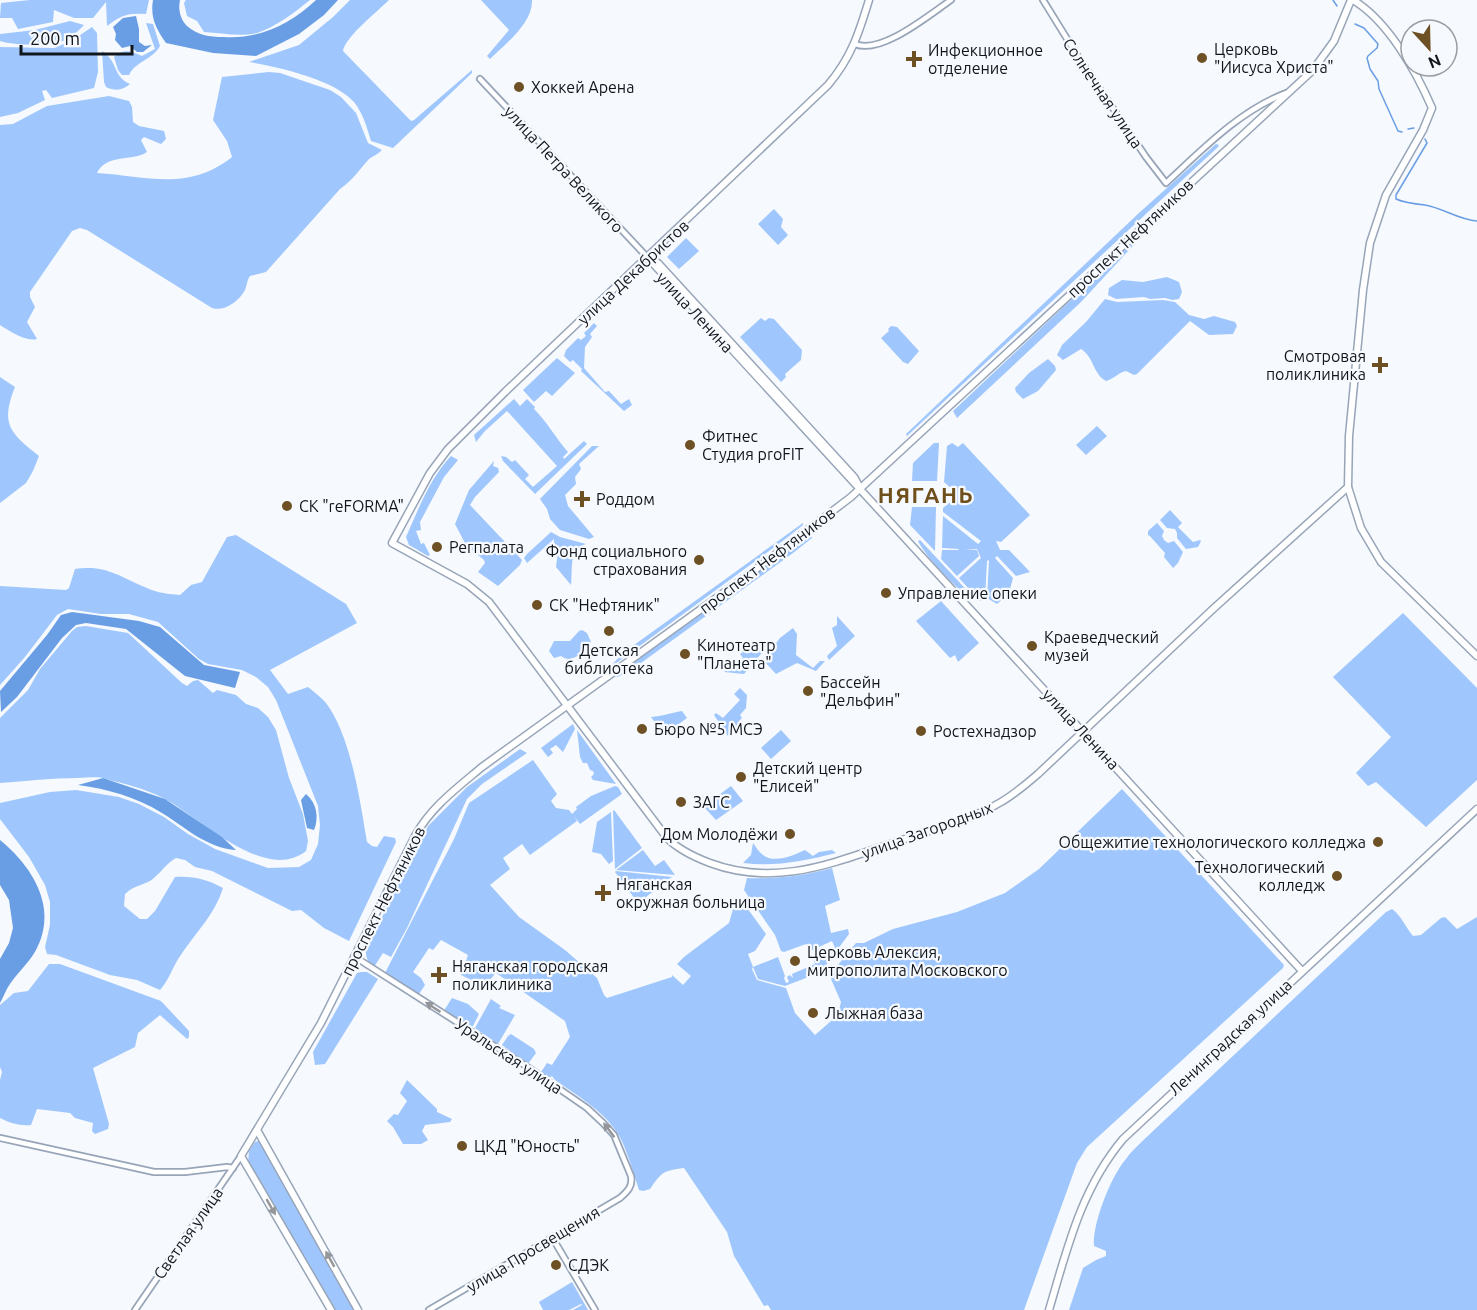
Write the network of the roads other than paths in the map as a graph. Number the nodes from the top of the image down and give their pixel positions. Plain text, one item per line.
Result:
1 (869, 0) edge
2 (951, 0) edge
3 (1043, 0) edge
4 (1352, 0) edge
5 (855, 44) junction
6 (480, 79) dead end
7 (1288, 92) junction
8 (1254, 109) junction
9 (1262, 116) junction
10 (648, 258) junction
11 (1348, 486) junction
12 (860, 488) junction
13 (393, 543) joint
14 (1477, 656) edge
15 (568, 705) junction
16 (1083, 732) junction
17 (1477, 809) edge
18 (355, 957) junction
19 (1302, 970) junction
20 (257, 1130) junction
21 (0, 1138) edge
22 (241, 1156) junction
23 (233, 1168) junction
24 (632, 1183) joint
25 (552, 1237) junction
26 (135, 1310) edge
27 (331, 1310) edge
28 (358, 1310) edge
29 (429, 1310) edge
30 (595, 1310) edge
31 (1049, 1310) edge

1 - 5 main road, улица Декабристов
2 - 5 street
3 - 8 street, Солнечная улица
4 - 7 main road, проспект Нефтяников
4 - 11 main road
5 - 10 main road, улица Декабристов
6 - 10 street, улица Петра Великого
7 - 8 street
7 - 9 main road, проспект Нефтяников
8 - 9 street
9 - 12 main road, проспект Нефтяников
10 - 12 main road, улица Ленина
10 - 13 main road, улица Декабристов
11 - 14 main road
11 - 16 main road, улица Загородных
12 - 15 main road, проспект Нефтяников
12 - 16 main road, улица Ленина
13 - 15 main road, улица Загородных
15 - 16 main road, улица Загородных
15 - 18 main road, проспект Нефтяников
16 - 19 main road, улица Ленина
17 - 19 main road, Ленинградская улица
18 - 20 main road, проспект Нефтяников
24 -> 18 street, Уральская улица
19 - 31 main road, Ленинградская улица
20 - 22 main road, проспект Нефтяников
28 -> 20 main road
21 - 23 street
22 - 23 street, Светлая улица
22 -> 27 main road
23 - 26 street, Светлая улица
24 - 25 street, улица Просвещения
25 - 29 street, улица Просвещения
25 - 30 street

